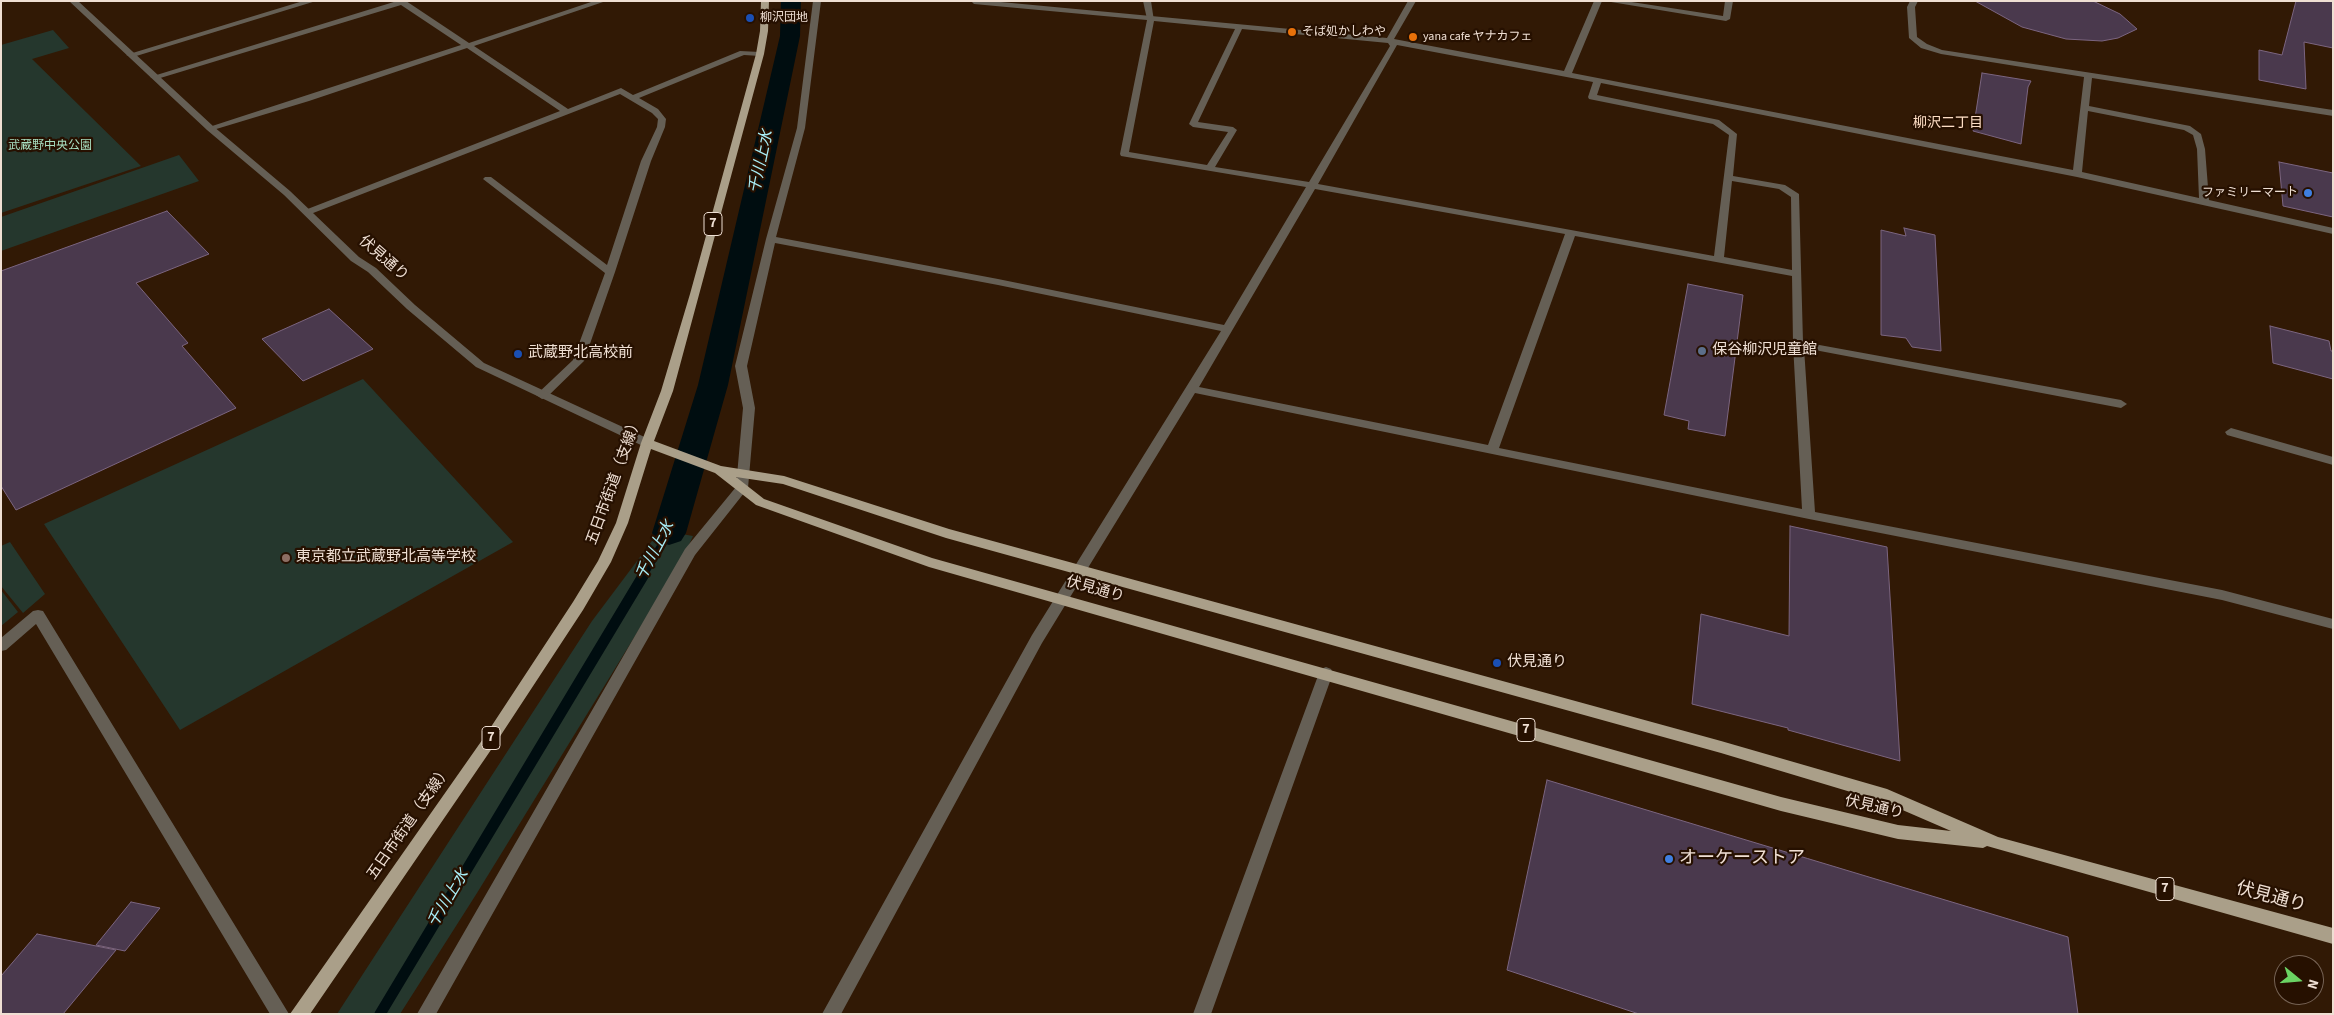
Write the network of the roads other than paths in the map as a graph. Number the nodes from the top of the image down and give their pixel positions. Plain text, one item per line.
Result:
1 (74, 1) edge
2 (312, 1) edge
3 (602, 1) edge
4 (765, 1) edge
5 (817, 1) edge
6 (1147, 1) edge
7 (1412, 1) edge
8 (1598, 1) edge
9 (1609, 1) edge
10 (1729, 1) edge
11 (1914, 1) edge
12 (402, 2) edge
13 (974, 2) edge
14 (1151, 19) junction
15 (1239, 28) junction
16 (1390, 41) junction
17 (468, 46) junction
18 (760, 54) junction
19 (130, 55) junction
20 (2088, 74) junction
21 (1568, 75) junction
22 (154, 77) junction
23 (1598, 80) junction
24 (632, 98) junction
25 (2084, 108) junction
26 (567, 112) junction
27 (2333, 113) edge
28 (210, 128) junction
29 (1209, 169) junction
30 (2077, 174) junction
31 (1730, 178) junction
32 (488, 179) dead end
33 (1312, 186) junction
34 (2204, 202) junction
35 (308, 212) junction
36 (2333, 231) edge
37 (1571, 232) junction
38 (770, 240) junction
39 (1719, 260) junction
40 (610, 272) junction
41 (1797, 274) junction
42 (1227, 329) junction
43 (1798, 344) junction
44 (1192, 389) junction
45 (542, 395) junction
46 (2121, 404) dead end
47 (2231, 432) dead end
48 (647, 444) junction
49 (1492, 451) junction
50 (2333, 461) edge
51 (719, 470) junction
52 (745, 473) junction
53 (742, 488) junction
54 (1809, 516) junction
55 (1079, 568) junction
56 (1061, 598) junction
57 (2333, 624) edge
58 (1, 646) edge
59 (1326, 673) junction
60 (1996, 843) junction
61 (2333, 936) edge
62 (280, 1014) edge
63 (299, 1014) edge
64 (426, 1014) edge
65 (831, 1014) edge
66 (1202, 1014) edge

1 - 19 street, 伏見通り
2 - 19 street
3 - 17 street
4 - 18 main road, 五日市街道（支線） / 7
5 - 38 street
6 - 14 street
7 - 16 street
8 - 21 street
9 - 10 street
11 - 20 street
12 - 17 street
12 - 22 street
13 - 14 street
14 - 15 street
14 - 29 street
15 - 16 street
15 - 29 street
16 - 21 street
16 - 33 street
17 - 26 street
17 - 28 street
18 - 24 street
18 - 48 main road, 五日市街道（支線） / 7
19 - 22 street, 伏見通り
20 - 25 street
20 - 27 street
21 - 23 street
22 - 28 street, 伏見通り
23 - 30 street
23 - 31 street
24 - 26 street
24 - 40 street
25 - 30 street
25 - 34 street
26 - 35 street
28 - 35 street, 伏見通り
29 - 33 street
30 - 34 street
31 - 39 street
31 - 41 street
32 - 40 street
33 - 37 street
33 - 42 street
34 - 36 street
35 - 45 street, 伏見通り
37 - 39 street
37 - 49 street
38 - 42 street
38 - 52 street
39 - 41 street
40 - 45 street
41 - 43 street
42 - 44 street
43 - 46 street
43 - 54 street
44 - 49 street
44 - 55 street
45 - 48 street, 伏見通り
47 - 50 street
48 - 51 main road, 伏見通り / 7
48 - 63 main road, 五日市街道（支線） / 7
49 - 54 street
51 - 52 main road, 伏見通り / 7
51 - 53 main road, 伏見通り / 7
52 - 53 street
52 - 55 main road, 伏見通り / 7
53 - 56 main road, 伏見通り / 7
53 - 64 street
54 - 57 street
55 - 56 street
55 - 60 main road, 伏見通り / 7
56 - 59 main road, 伏見通り / 7
56 - 65 street
58 - 62 street
59 - 60 main road, 伏見通り / 7
59 - 66 street
60 - 61 main road, 伏見通り / 7

